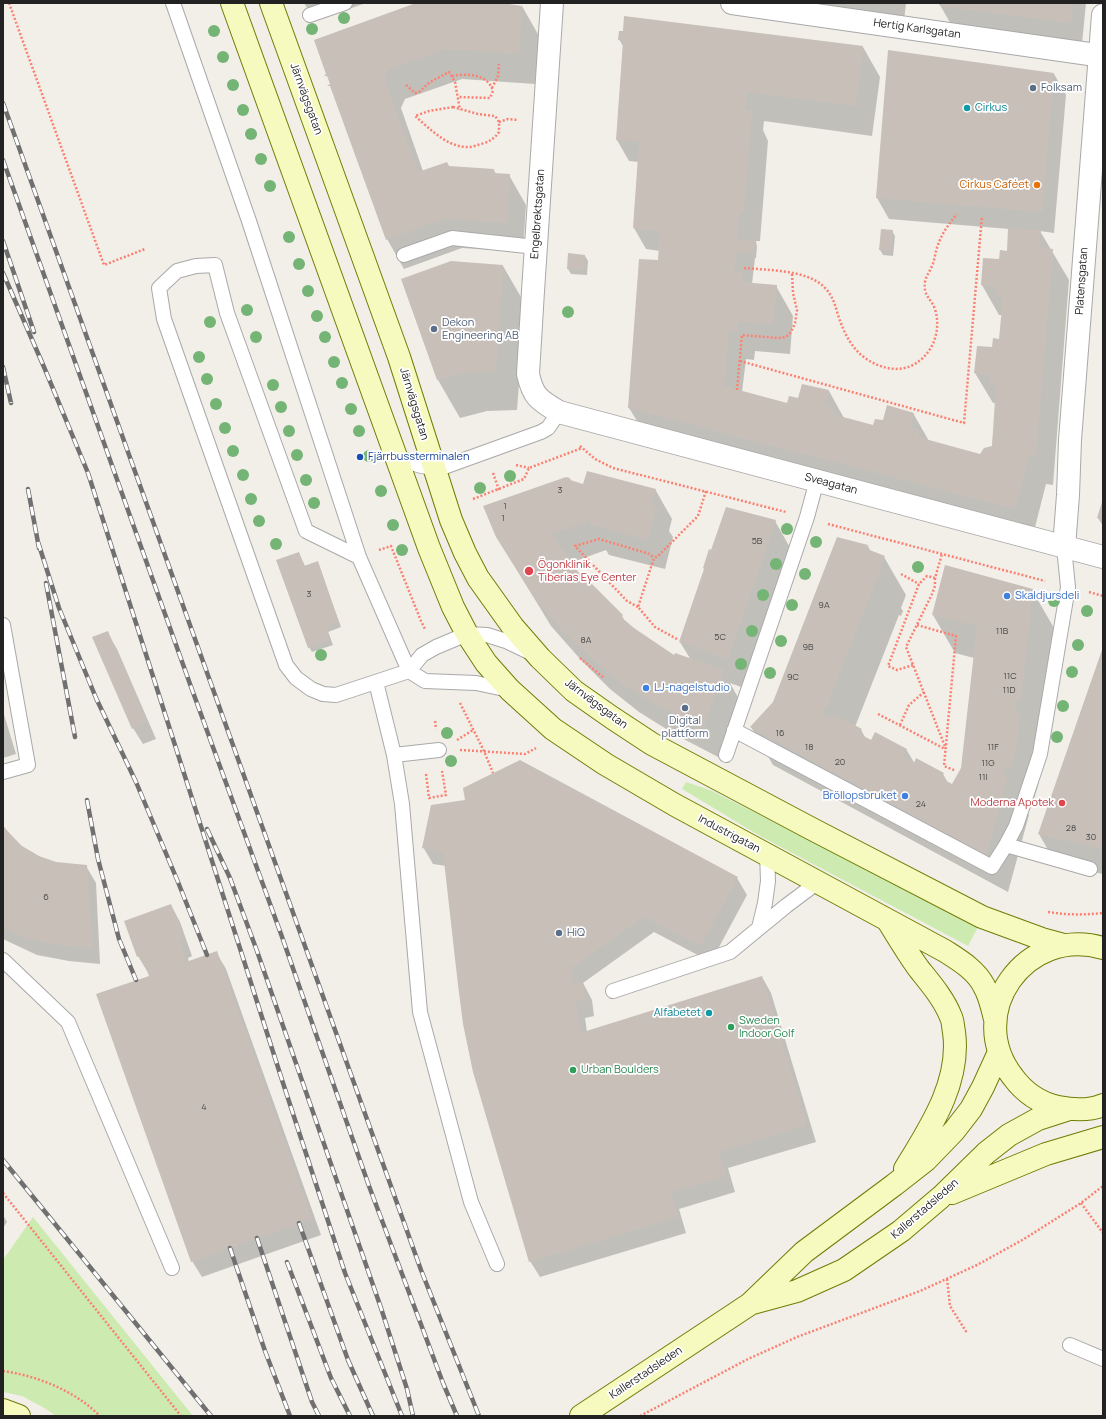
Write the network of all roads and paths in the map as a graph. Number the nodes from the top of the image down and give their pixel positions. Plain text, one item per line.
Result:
1 (9, 3) edge
2 (173, 3) edge
3 (232, 3) edge
4 (271, 3) edge
5 (345, 3) edge
6 (552, 3) edge
7 (732, 3) edge
8 (1103, 14) edge
9 (310, 15) dead end
10 (1101, 56) edge
11 (499, 64) dead end
12 (452, 76) junction
13 (406, 85) dead end
14 (492, 88) junction
15 (458, 97) junction
16 (460, 110) junction
17 (508, 119) dead end
18 (499, 122) junction
19 (957, 214) dead end
20 (982, 216) dead end
21 (536, 247) junction
22 (145, 249) dead end
23 (404, 256) dead end
24 (744, 268) dead end
25 (792, 272) junction
26 (740, 361) junction
27 (737, 390) dead end
28 (559, 412) junction
29 (582, 448) dead end
30 (395, 454) junction
31 (459, 462) junction
32 (434, 468) junction
33 (493, 473) dead end
34 (817, 480) junction
35 (499, 490) junction
36 (706, 491) dead end
37 (391, 546) dead end
38 (1064, 547) junction
39 (942, 553) dead end
40 (359, 557) junction
41 (1103, 557) edge
42 (654, 558) junction
43 (900, 574) dead end
44 (935, 578) junction
45 (919, 584) junction
46 (638, 607) junction
47 (3, 626) edge
48 (917, 626) junction
49 (466, 634) junction
50 (677, 639) dead end
51 (436, 647) junction
52 (574, 654) dead end
53 (540, 658) junction
54 (913, 665) junction
55 (409, 671) junction
56 (376, 682) junction
57 (452, 682) junction
58 (609, 682) dead end
59 (510, 690) junction
60 (924, 692) junction
61 (878, 714) dead end
62 (900, 726) junction
63 (734, 730) junction
64 (542, 745) dead end
65 (946, 749) junction
66 (439, 750) joint
67 (462, 751) dead end
68 (484, 751) junction
69 (423, 752) junction
70 (726, 755) dead end
71 (394, 756) junction
72 (956, 771) dead end
73 (3, 772) edge
74 (493, 773) dead end
75 (1006, 845) junction
76 (767, 854) junction
77 (1090, 869) dead end
78 (818, 882) junction
79 (1043, 911) dead end
80 (1103, 913) edge
81 (887, 920) junction
82 (759, 928) junction
83 (1064, 945) junction
84 (1103, 947) edge
85 (3, 960) edge
86 (613, 991) dead end
87 (995, 1019) junction
88 (999, 1052) junction
89 (1103, 1106) edge
90 (1069, 1109) junction
91 (1103, 1137) edge
92 (894, 1185) junction
93 (1103, 1186) edge
94 (3, 1193) edge
95 (941, 1197) junction
96 (1081, 1203) junction
97 (1103, 1233) edge
98 (497, 1264) dead end
99 (172, 1268) dead end
100 (947, 1279) junction
101 (750, 1304) junction
102 (967, 1333) dead end
103 (1070, 1345) dead end
104 (1103, 1358) edge
105 (3, 1371) edge
106 (3, 1410) edge
107 (19, 1416) edge
108 (100, 1416) edge
109 (181, 1416) edge
110 (582, 1416) edge
111 (640, 1416) edge

1 - 22 path
2 - 40 lane
3 - 30 main road
4 - 32 main road, Järnvägsgatan
5 - 9 lane
6 - 21 street, Engelbrektsgatan
7 - 10 street, Hertig Karlsgatan
8 - 10 street, Platensgatan
10 - 38 street, Platensgatan
11 - 14 path
12 - 13 path
12 - 14 path
12 - 15 path
14 - 15 path
15 - 16 path
16 - 18 path
16 - 18 path
17 - 18 path
19 - 25 path
20 - 26 path
21 - 23 lane
21 - 28 street, Engelbrektsgatan
24 - 25 path
25 - 26 path
26 - 27 path
28 - 31 lane
28 - 34 street, Sveagatan
29 - 35 path
30 - 32 lane
30 - 49 main road
31 - 32 lane
31 - 35 path
32 - 53 main road, Järnvägsgatan
33 - 35 path
34 - 38 street, Sveagatan
34 - 63 lane
36 - 42 path
37 - 51 path
38 - 41 street, Sveagatan
38 - 75 lane
39 - 44 path
40 - 55 lane
40 - 56 lane
42 - 46 path
42 - 46 path
43 - 45 path
44 - 45 path
44 - 48 path
45 - 54 path
46 - 50 path
47 - 73 lane
48 - 54 path
48 - 65 path
49 - 51 lane
49 - 53 lane
49 - 59 main road, Industrigatan
51 - 55 lane
52 - 58 path
53 - 83 main road, Järnvägsgatan
54 - 60 path
55 - 56 lane
55 - 57 lane
56 - 71 lane
57 - 59 lane
57 - 68 path
59 - 76 main road, Industrigatan
60 - 62 path
60 - 65 path
61 - 62 path
62 - 65 path
63 - 70 lane
63 - 75 lane
64 - 68 path
65 - 72 path
66 - 69 lane
66 - 69 path
67 - 68 path
68 - 74 path
69 - 71 lane
71 - 98 lane
75 - 77 lane
76 - 78 main road, Industrigatan
76 - 82 lane
78 - 81 main road, Industrigatan
78 - 82 lane
79 - 80 path
81 - 87 main road, Industrigatan
81 - 92 main road
82 - 86 lane
83 - 84 main road
83 - 87 main road
85 - 99 lane
87 - 88 main road
88 - 90 main road
88 - 92 main road, Kallerstadsleden
89 - 90 main road
90 - 95 main road, Kallerstadsleden
91 - 95 main road
92 - 101 main road, Kallerstadsleden
93 - 96 path
94 - 109 path
95 - 101 main road, Kallerstadsleden
96 - 97 path
96 - 100 path
100 - 102 path
100 - 111 path
101 - 110 main road, Kallerstadsleden
103 - 104 lane
105 - 108 path
106 - 107 main road

